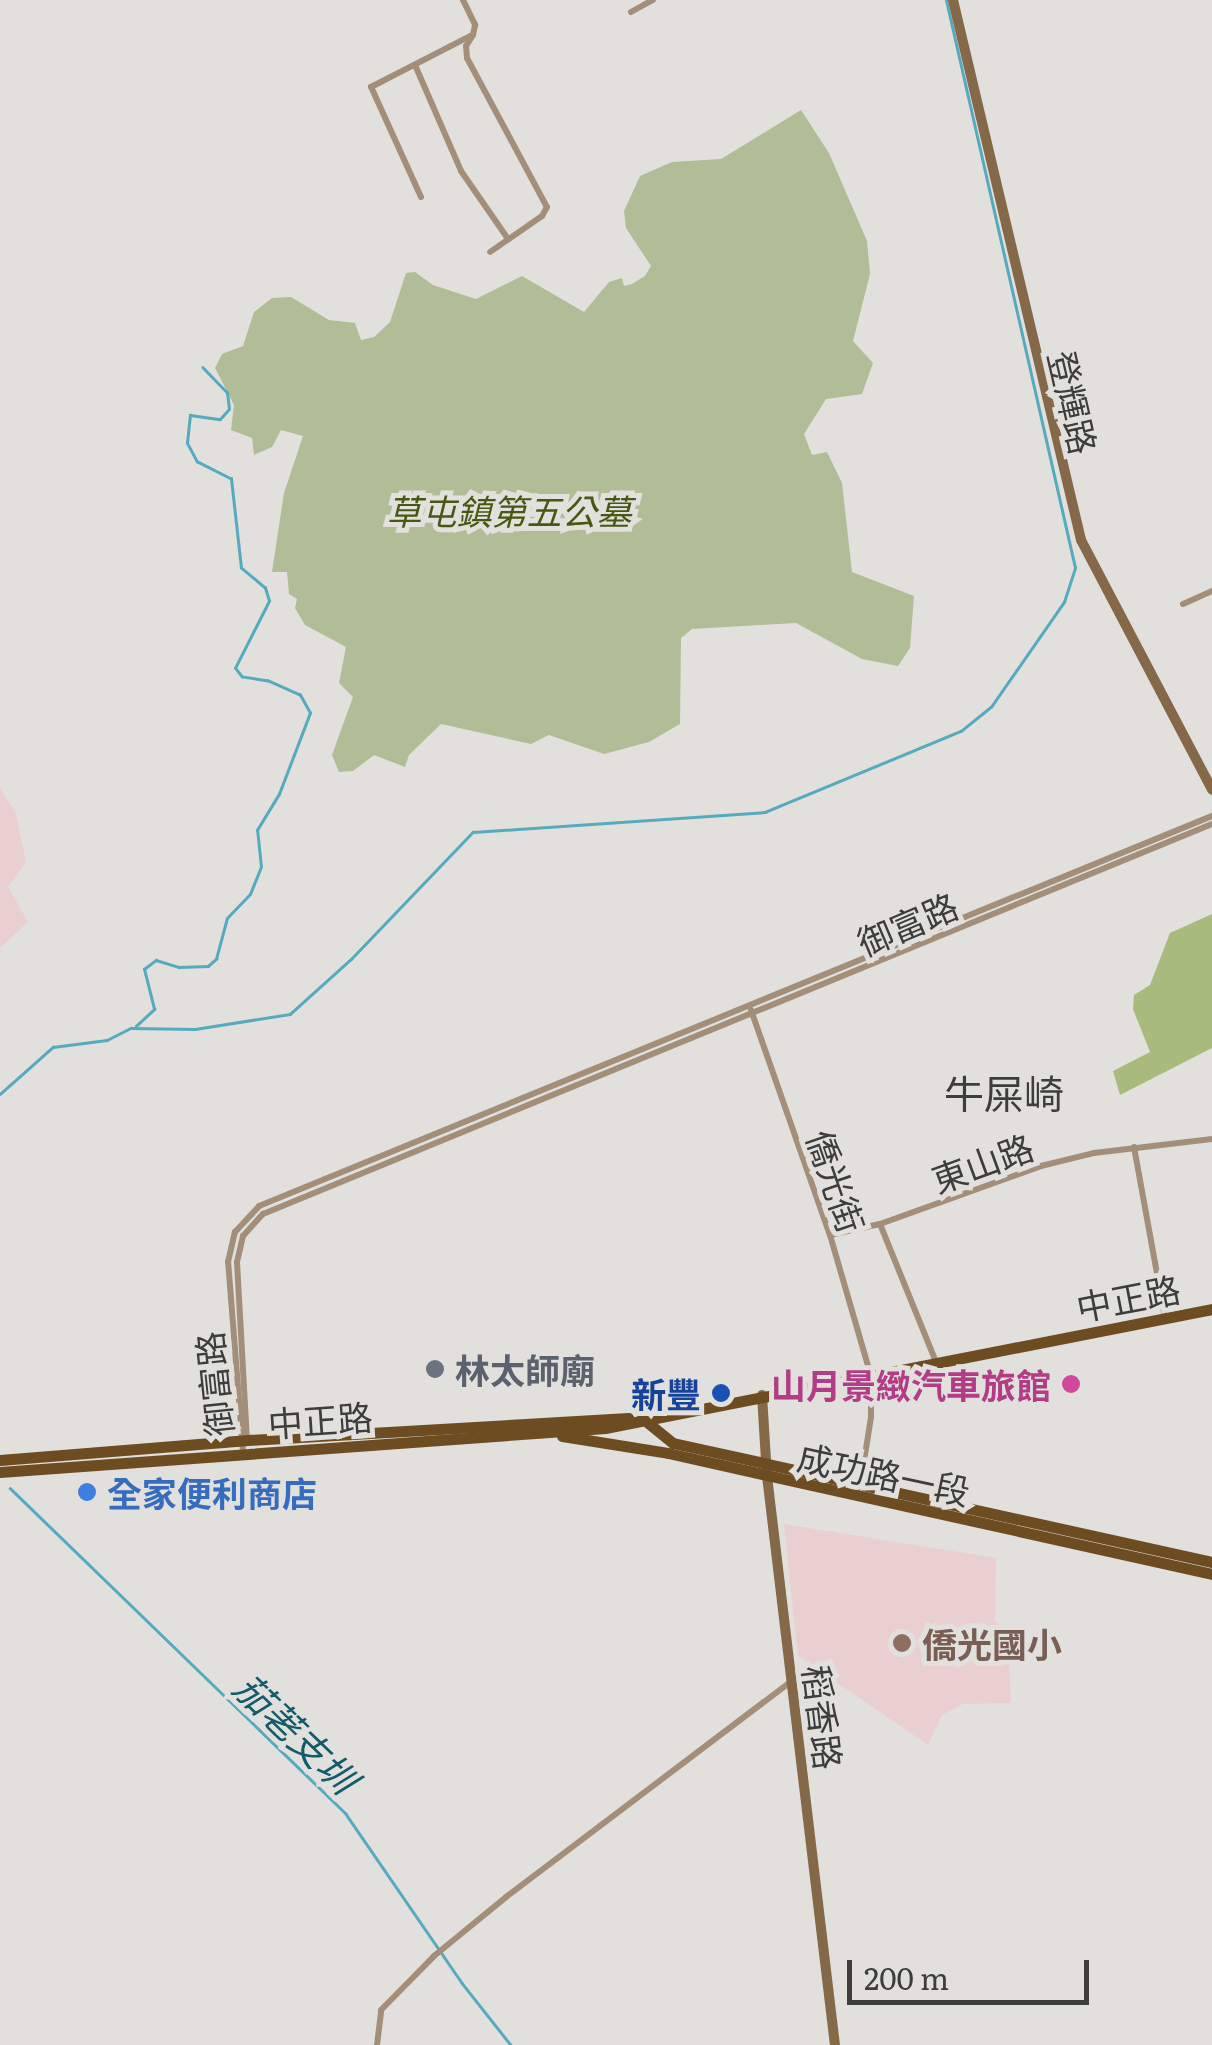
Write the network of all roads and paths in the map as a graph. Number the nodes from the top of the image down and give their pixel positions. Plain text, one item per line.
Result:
1 (464, 0) edge
2 (653, 0) edge
3 (953, 0) edge
4 (630, 12) dead end
5 (474, 35) junction
6 (415, 64) junction
7 (421, 197) dead end
8 (508, 239) junction
9 (490, 252) dead end
10 (1212, 591) edge
11 (1182, 604) dead end
12 (1212, 790) edge
13 (1212, 816) edge
14 (1212, 824) edge
15 (750, 1008) junction
16 (1212, 1139) edge
17 (1134, 1148) junction
18 (880, 1224) junction
19 (830, 1235) junction
20 (1212, 1309) edge
21 (1165, 1318) junction
22 (937, 1363) junction
23 (871, 1376) junction
24 (762, 1395) junction
25 (642, 1418) junction
26 (543, 1434) junction
27 (244, 1444) junction
28 (0, 1460) edge
29 (766, 1462) junction
30 (0, 1472) edge
31 (767, 1476) junction
32 (859, 1490) junction
33 (1212, 1562) edge
34 (1212, 1574) edge
35 (792, 1681) junction
36 (377, 2045) edge
37 (835, 2045) edge

1 - 5 street
2 - 4 street
3 - 12 street, 登輝路
5 - 6 street
5 - 8 street
6 - 7 street
6 - 8 street
8 - 9 street
10 - 11 street
13 - 15 street, 御富路
14 - 15 street, 御富路
15 - 19 street, 僑光街
15 - 27 street, 御富路
16 - 17 street, 東山路
17 - 18 street, 東山路
17 - 21 street
18 - 19 street, 東山路
18 - 22 street
19 - 23 street, 僑光街
20 - 21 main road, 中正路
21 - 22 main road, 中正路
22 - 23 main road, 中正路
23 - 24 main road, 中正路
23 - 32 street, 僑光街
24 - 25 main road, 中正路
24 - 29 street, 稻香路
25 - 26 main road, 中正路
25 - 27 main road, 中正路
25 - 29 main road, 成功路一段
26 - 27 main road, 中正路
26 - 31 main road, 成功路一段
27 - 28 main road, 中正路
27 - 30 main road, 中正路
29 - 31 street, 稻香路
29 - 32 main road, 成功路一段
31 - 32 main road, 成功路一段
31 - 35 street, 稻香路
32 - 33 main road, 成功路一段
32 - 34 main road, 成功路一段
35 - 36 street
35 - 37 street, 稻香路

